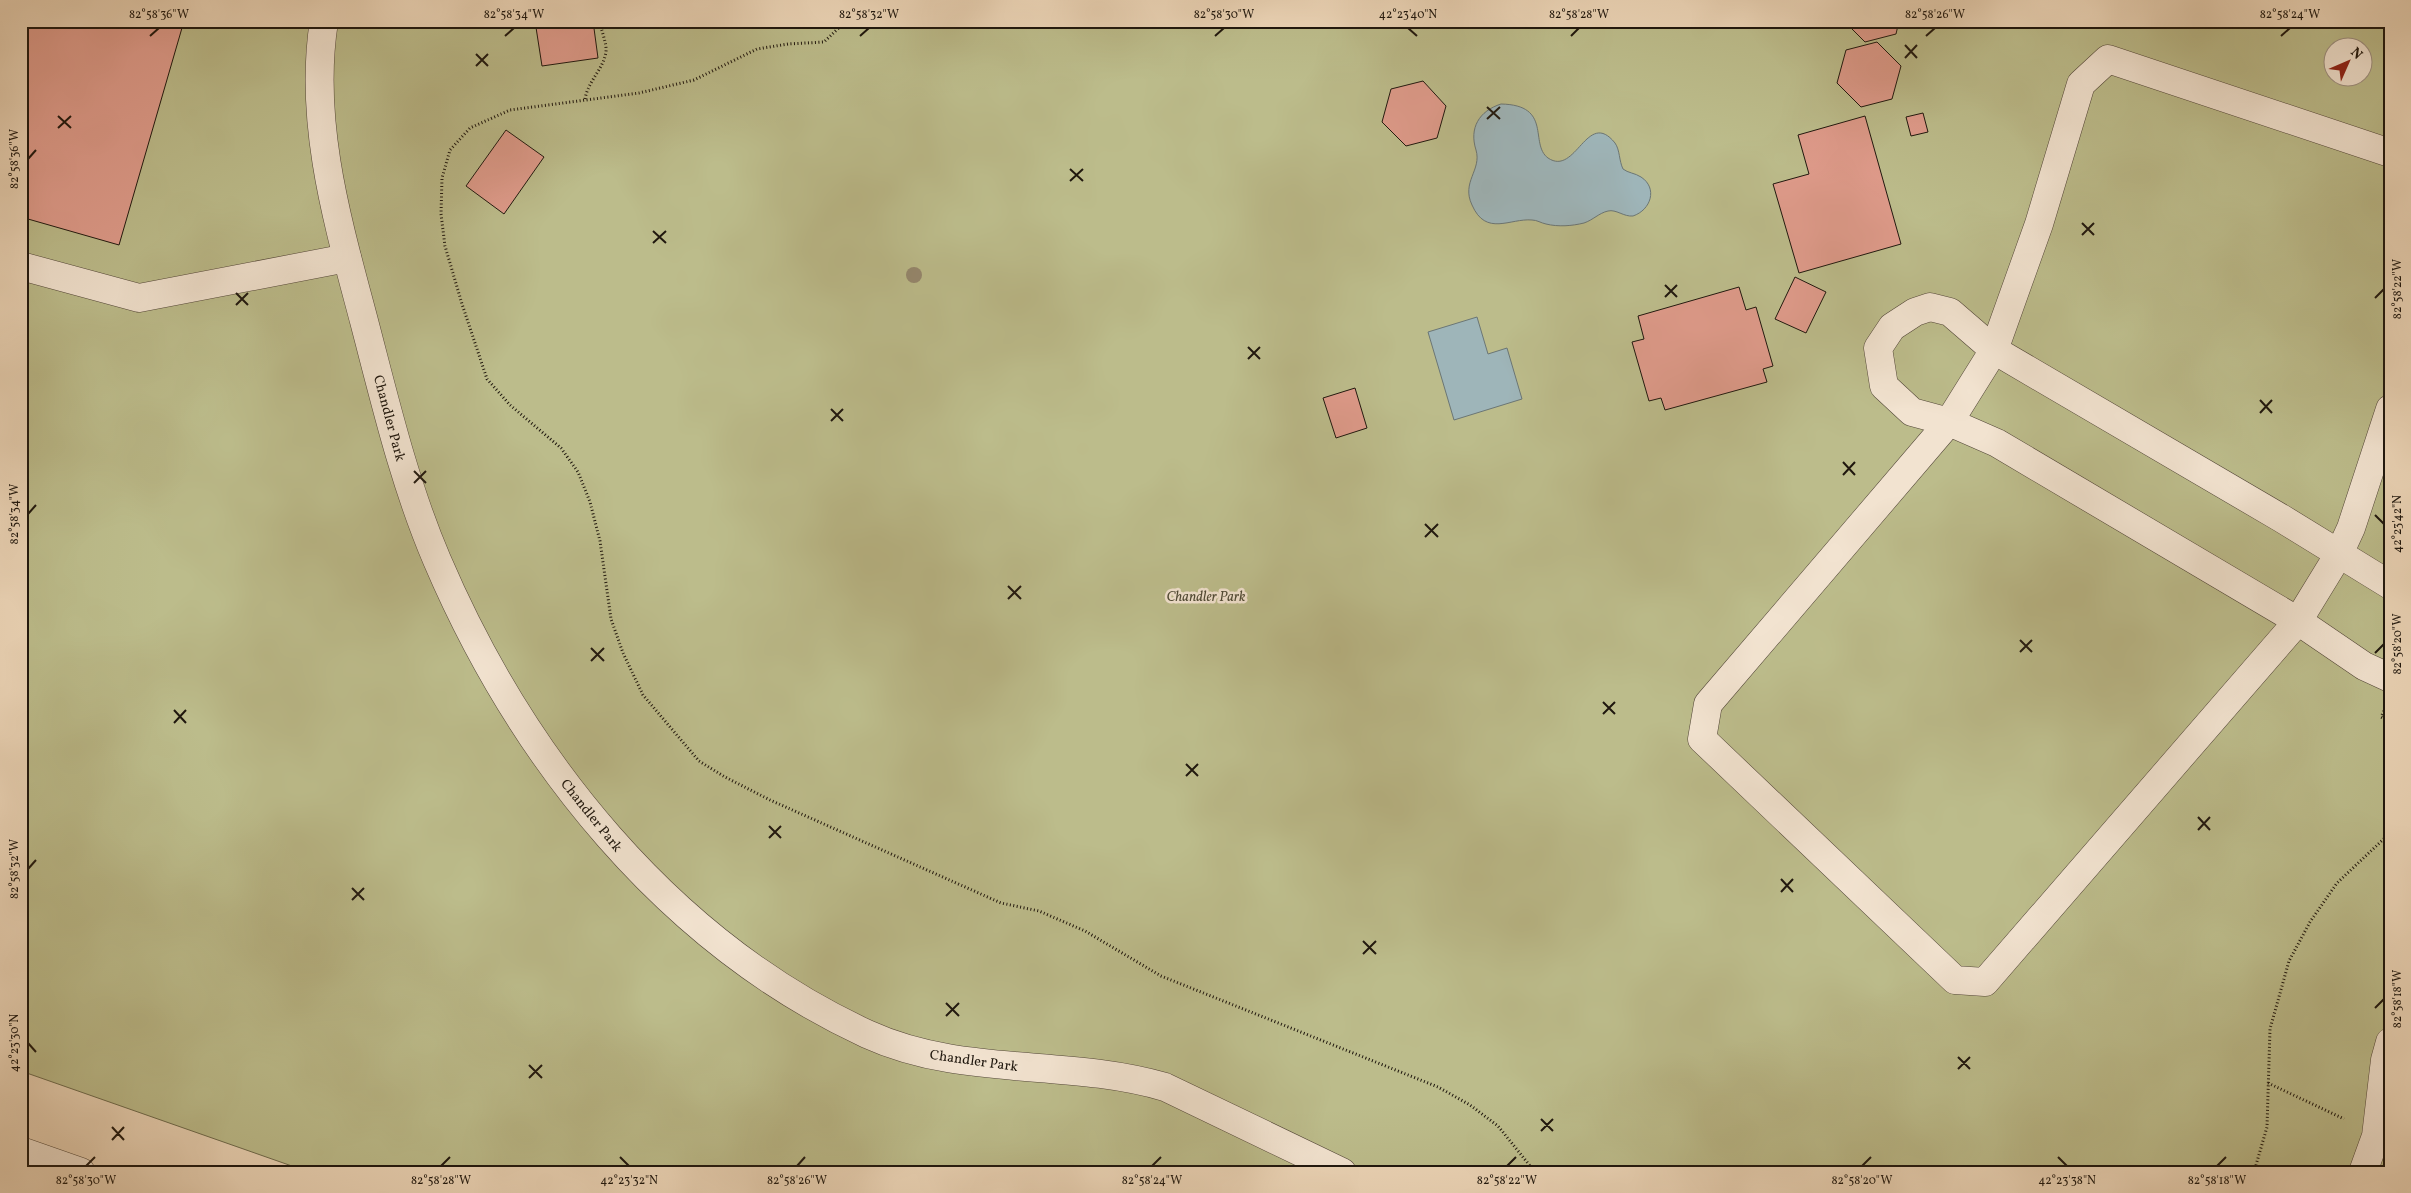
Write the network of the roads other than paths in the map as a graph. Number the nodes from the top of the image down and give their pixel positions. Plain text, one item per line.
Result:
1 (324, 21) edge
2 (2390, 153) edge
3 (347, 258) junction
4 (21, 266) edge
5 (1994, 350) junction
6 (2390, 409) edge
7 (1949, 422) junction
8 (2339, 554) junction
9 (2390, 585) edge
10 (2298, 621) junction
11 (2390, 678) edge
12 (2390, 1042) edge
13 (21, 1151) edge
14 (81, 1172) edge
15 (1342, 1172) edge
16 (2363, 1172) edge

1 - 3 street, Chandler Park
2 - 5 street
3 - 4 street
3 - 15 street, Chandler Park
5 - 7 street
5 - 7 street
5 - 8 street
6 - 8 street
7 - 10 street
7 - 10 street
8 - 9 street
8 - 10 street
10 - 11 street
12 - 16 street
13 - 14 street

